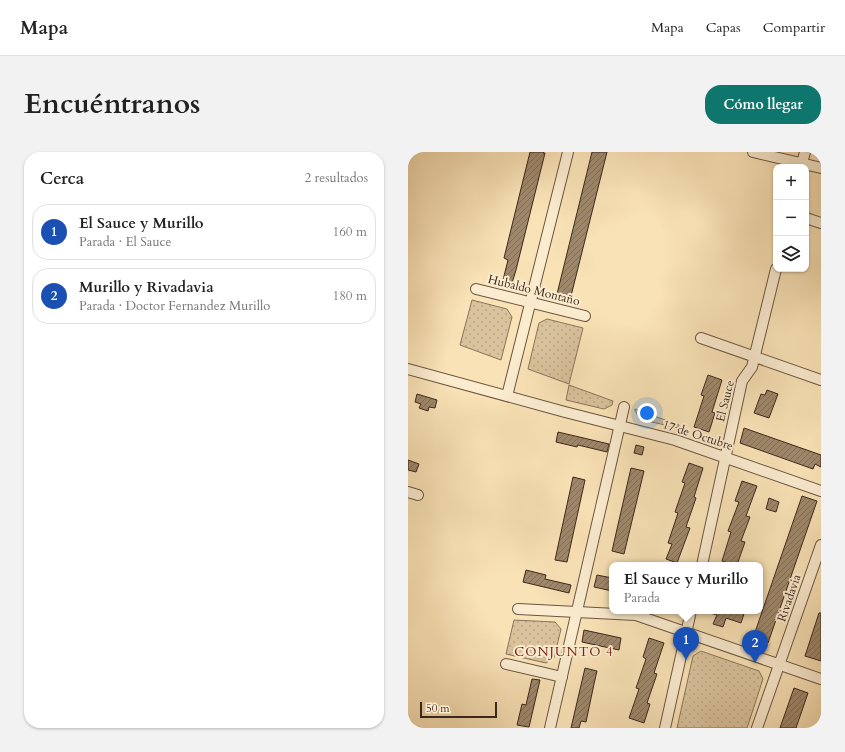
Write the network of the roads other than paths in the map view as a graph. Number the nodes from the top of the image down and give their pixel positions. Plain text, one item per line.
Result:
1 (568, 152) edge
2 (753, 152) edge
3 (805, 152) edge
4 (797, 164) edge
5 (801, 164) edge
6 (809, 166) edge
7 (821, 168) edge
8 (809, 219) edge
9 (821, 223) edge
10 (775, 272) edge
11 (476, 289) dead end
12 (530, 302) junction
13 (585, 316) dead end
14 (701, 338) dead end
15 (754, 357) junction
16 (408, 369) edge
17 (821, 380) edge
18 (507, 396) junction
19 (624, 406) dead end
20 (619, 426) junction
21 (725, 457) junction
22 (821, 491) edge
23 (821, 545) edge
24 (703, 562) edge
25 (518, 609) dead end
26 (577, 612) junction
27 (690, 614) edge
28 (686, 633) junction
29 (506, 664) dead end
30 (779, 665) junction
31 (562, 677) junction
32 (821, 679) edge
33 (550, 728) edge
34 (665, 728) edge
35 (757, 728) edge

1 - 12 street
2 - 4 street
3 - 5 street
6 - 7 street
8 - 9 street
10 - 15 street, El Sauce
11 - 12 street, Hubaldo Montaño
12 - 13 street, Hubaldo Montaño
12 - 18 street
14 - 15 street
15 - 17 street
15 - 21 street, El Sauce
16 - 18 street, 17 de Octubre
18 - 20 street, 17 de Octubre
19 - 20 street
20 - 21 street, 17 de Octubre
20 - 26 street
21 - 22 street, 17 de Octubre
21 - 24 street, El Sauce
23 - 30 street, Rivadavia
25 - 26 street
26 - 28 street
26 - 31 street
27 - 28 street
28 - 30 street
28 - 34 street
29 - 31 street
30 - 32 street
30 - 35 street, Rivadavia
31 - 33 street

